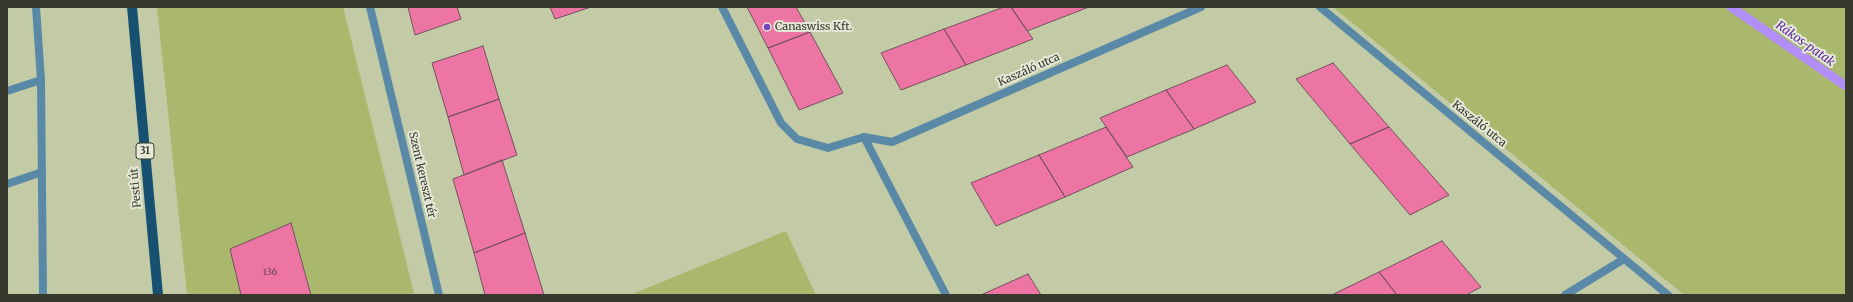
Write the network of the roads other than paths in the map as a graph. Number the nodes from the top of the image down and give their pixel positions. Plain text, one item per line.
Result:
1 (36, 7) edge
2 (132, 7) edge
3 (370, 7) edge
4 (722, 7) edge
5 (1201, 7) edge
6 (1320, 7) edge
7 (41, 80) junction
8 (7, 91) edge
9 (864, 137) junction
10 (42, 172) junction
11 (7, 184) edge
12 (1624, 259) junction
13 (43, 295) edge
14 (158, 295) edge
15 (439, 295) edge
16 (946, 295) edge
17 (1565, 295) edge
18 (1668, 295) edge

1 - 7 street
2 - 14 main road, Pesti út / 31
3 - 15 street, Szent kereszt tér
4 - 9 street, Kaszáló utca
5 - 9 street, Kaszáló utca
6 - 12 street, Kaszáló utca
7 - 8 street
7 - 10 street
9 - 16 street
10 - 11 street
10 - 13 street
12 - 17 street
12 - 18 street, Kaszáló utca

